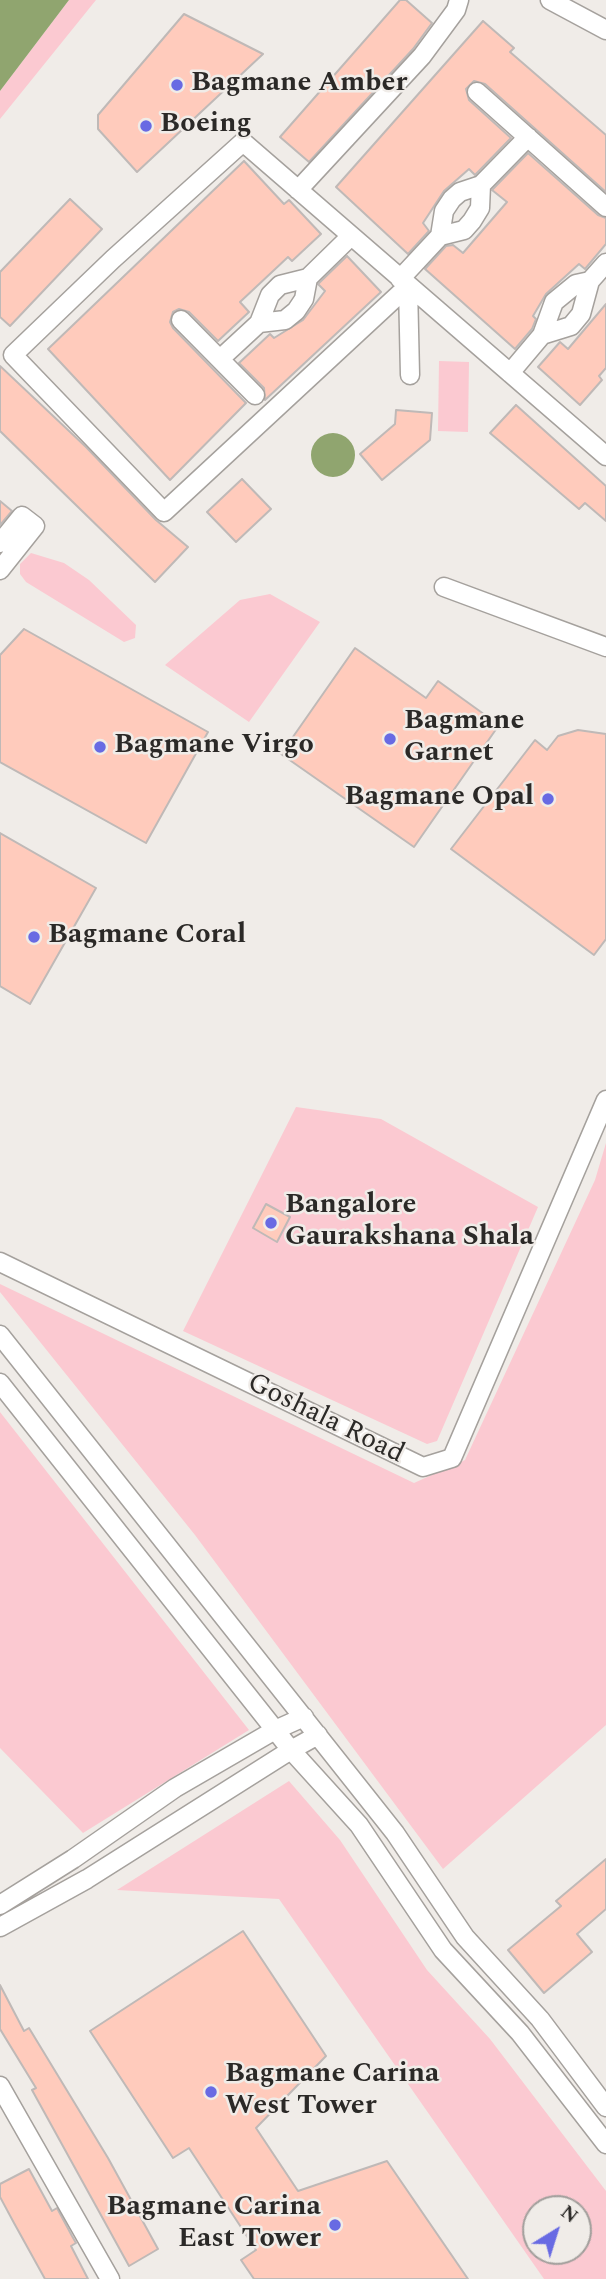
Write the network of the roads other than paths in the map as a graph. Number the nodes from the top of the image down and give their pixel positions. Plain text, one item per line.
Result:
1 (460, 0) edge
2 (550, 0) edge
3 (606, 30) edge
4 (477, 92) dead end
5 (528, 137) junction
6 (481, 185) junction
7 (298, 190) junction
8 (606, 206) edge
9 (351, 236) junction
10 (440, 236) junction
11 (606, 263) edge
12 (309, 278) junction
13 (590, 281) junction
14 (404, 282) junction
15 (181, 320) dead end
16 (258, 323) junction
17 (542, 335) junction
18 (7, 349) edge
19 (220, 359) junction
20 (510, 373) junction
21 (410, 375) dead end
22 (255, 396) dead end
23 (606, 456) edge
24 (0, 543) edge
25 (0, 570) edge
26 (444, 587) dead end
27 (606, 647) edge
28 (606, 1100) edge
29 (0, 1262) edge
30 (0, 1335) edge
31 (0, 1383) edge
32 (304, 1717) junction
33 (275, 1730) junction
34 (318, 1735) junction
35 (291, 1750) junction
36 (0, 1905) edge
37 (0, 1927) edge
38 (0, 2086) edge
39 (606, 2106) edge
40 (606, 2144) edge
41 (110, 2279) edge

1 - 7 street
2 - 3 street
4 - 5 street
5 - 6 street
5 - 8 street
6 - 10 street
6 - 10 street
7 - 9 street
7 - 18 street
9 - 12 street
9 - 14 street
10 - 14 street
11 - 13 street
12 - 16 street
12 - 16 street
13 - 17 street
13 - 17 street
14 - 18 street
14 - 20 street
14 - 21 street
15 - 19 street
16 - 19 street
17 - 20 street
19 - 22 street
20 - 23 street
24 - 25 street
26 - 27 street
28 - 29 street, Goshala Road
30 - 32 street
31 - 33 street
32 - 33 street
32 - 34 street
33 - 35 street
33 - 36 street
34 - 35 street
34 - 39 street
35 - 37 street
35 - 40 street
38 - 41 street

